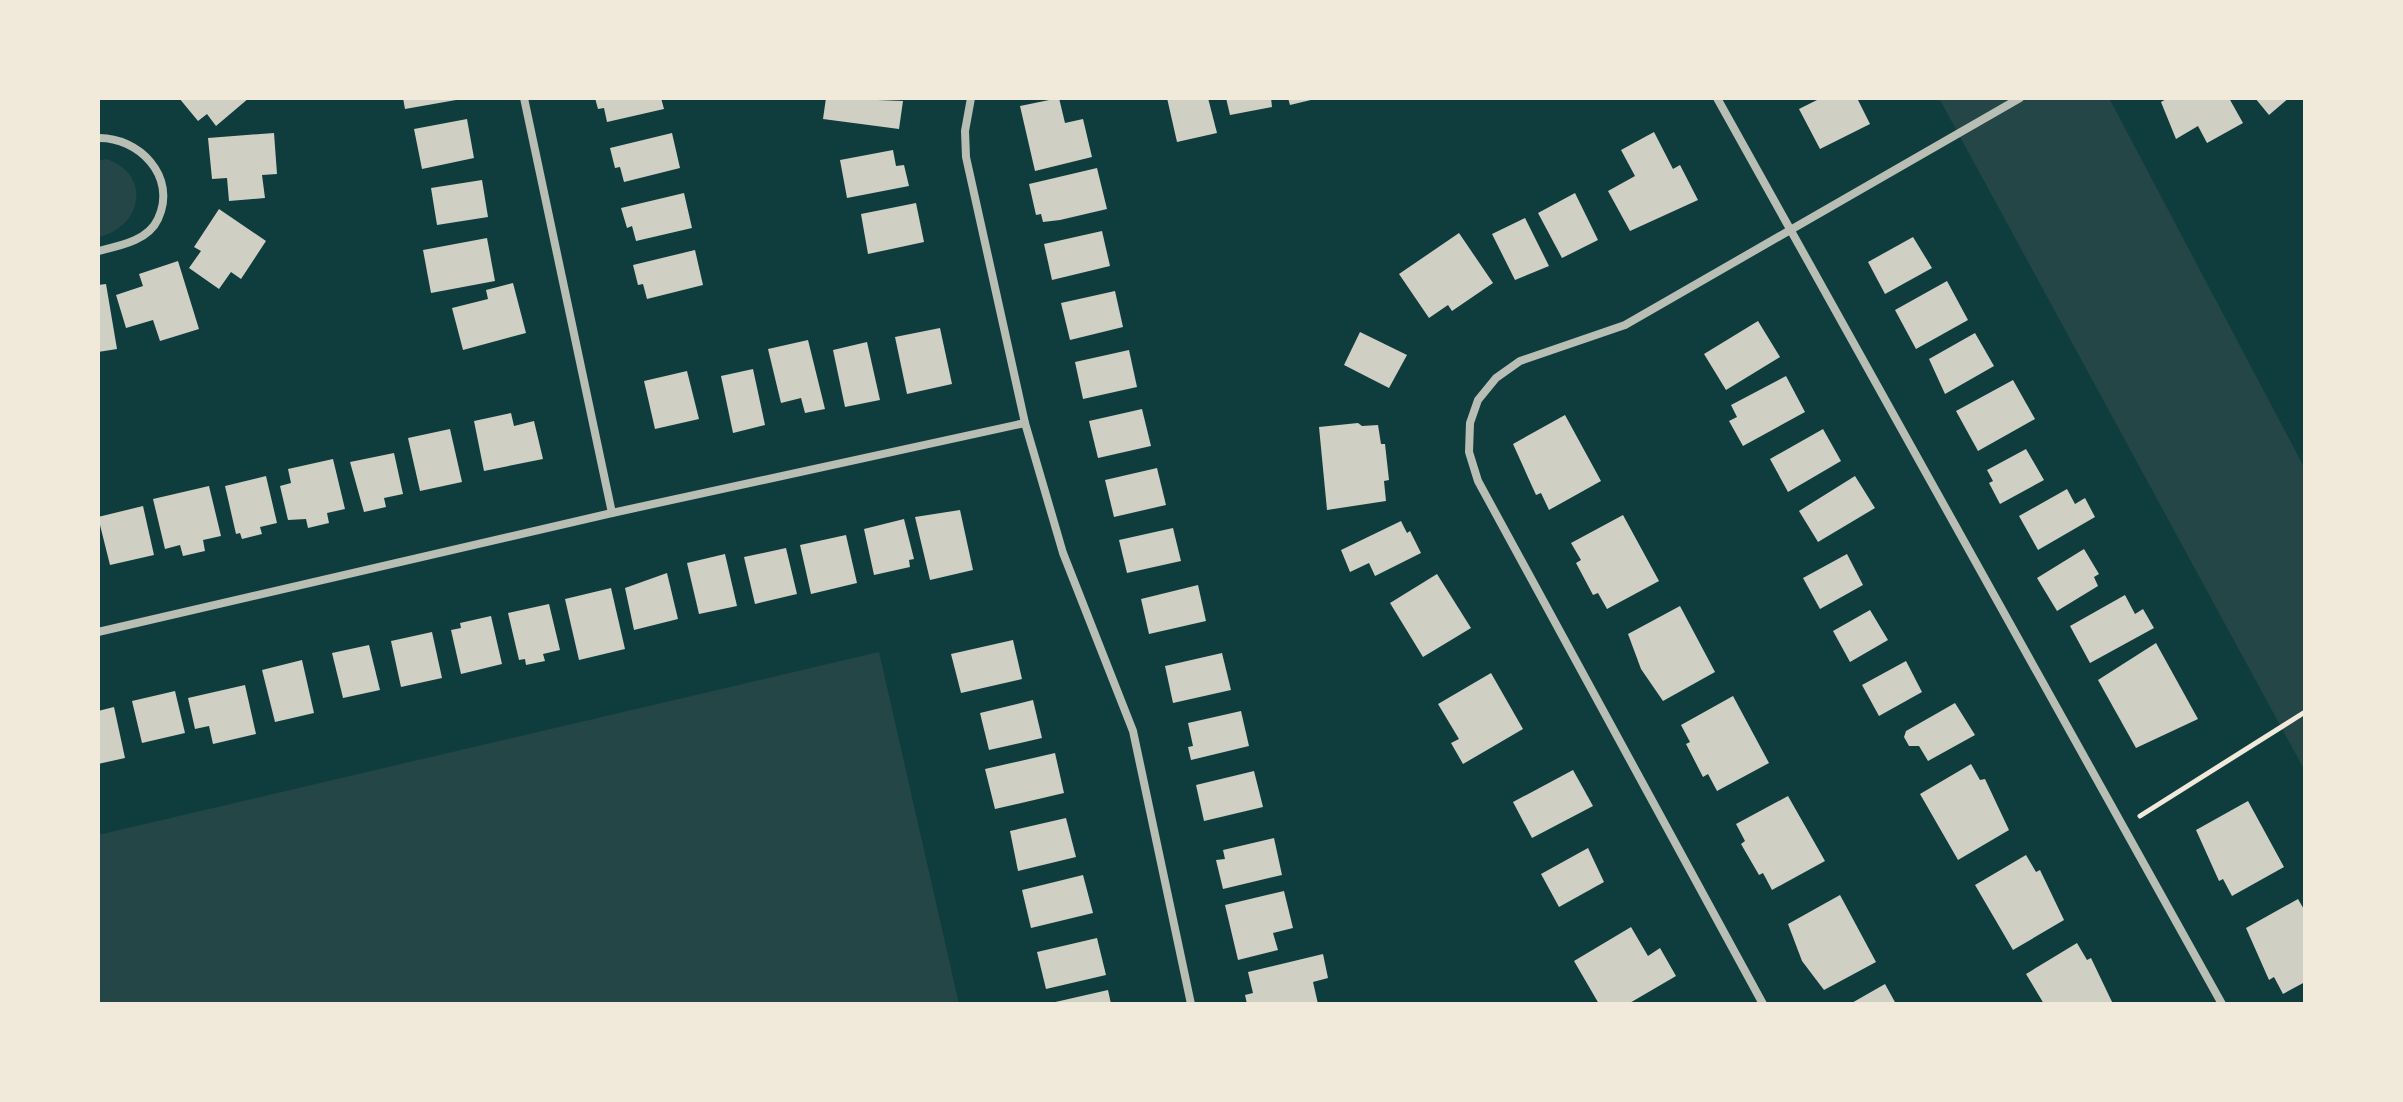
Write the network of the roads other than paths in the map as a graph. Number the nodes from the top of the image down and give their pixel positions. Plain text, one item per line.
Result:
1 (524, 98) edge
2 (971, 98) edge
3 (1717, 98) edge
4 (2020, 98) edge
5 (98, 138) edge
6 (1790, 230) junction
7 (98, 251) edge
8 (1025, 423) junction
9 (612, 513) junction
10 (98, 632) edge
11 (1191, 1004) edge
12 (1763, 1004) edge
13 (2222, 1004) edge

1 - 9 street
2 - 8 street
3 - 6 street
4 - 6 street
5 - 7 street
6 - 12 street
6 - 13 street
8 - 9 street
8 - 11 street
9 - 10 street

